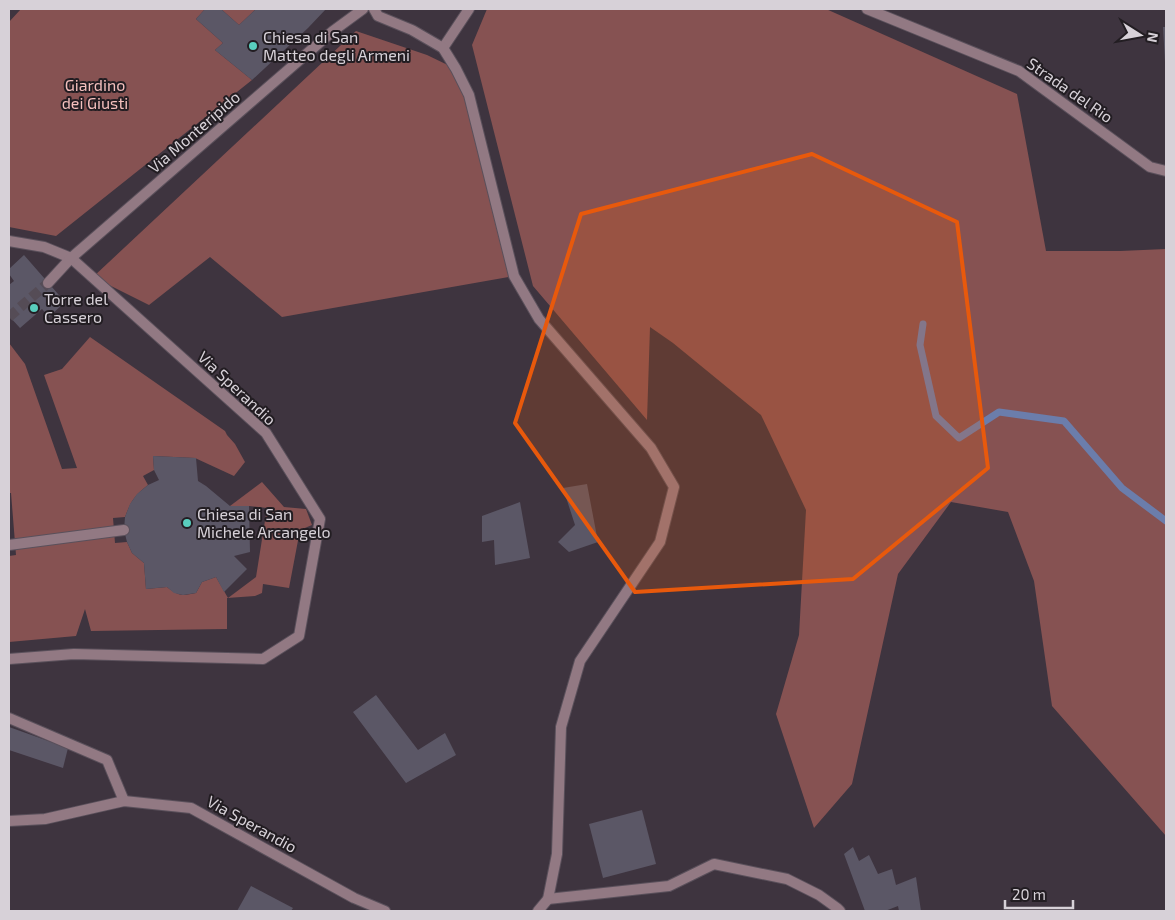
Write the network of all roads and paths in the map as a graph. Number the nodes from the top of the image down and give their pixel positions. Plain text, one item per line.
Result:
1 (363, 9) edge
2 (374, 9) edge
3 (469, 9) edge
4 (867, 9) edge
5 (443, 48) junction
6 (1166, 171) edge
7 (9, 241) edge
8 (71, 258) junction
9 (48, 283) tunnel mouth
10 (124, 530) dead end
11 (9, 545) edge
12 (9, 659) edge
13 (9, 718) edge
14 (124, 801) junction
15 (9, 821) edge
16 (548, 899) junction
17 (839, 910) edge
18 (385, 911) edge
19 (538, 911) edge

1 - 8 street, Via Monteripido
2 - 5 street
3 - 5 street
4 - 6 street, Strada del Rio
5 - 16 street
7 - 8 street, Via Sperandio
8 - 9 street, Via Monteripido
8 - 12 street, Via Sperandio
10 - 11 street
13 - 14 street
14 - 15 street, Via Sperandio
14 - 18 street, Via Sperandio
16 - 17 street
16 - 19 street

